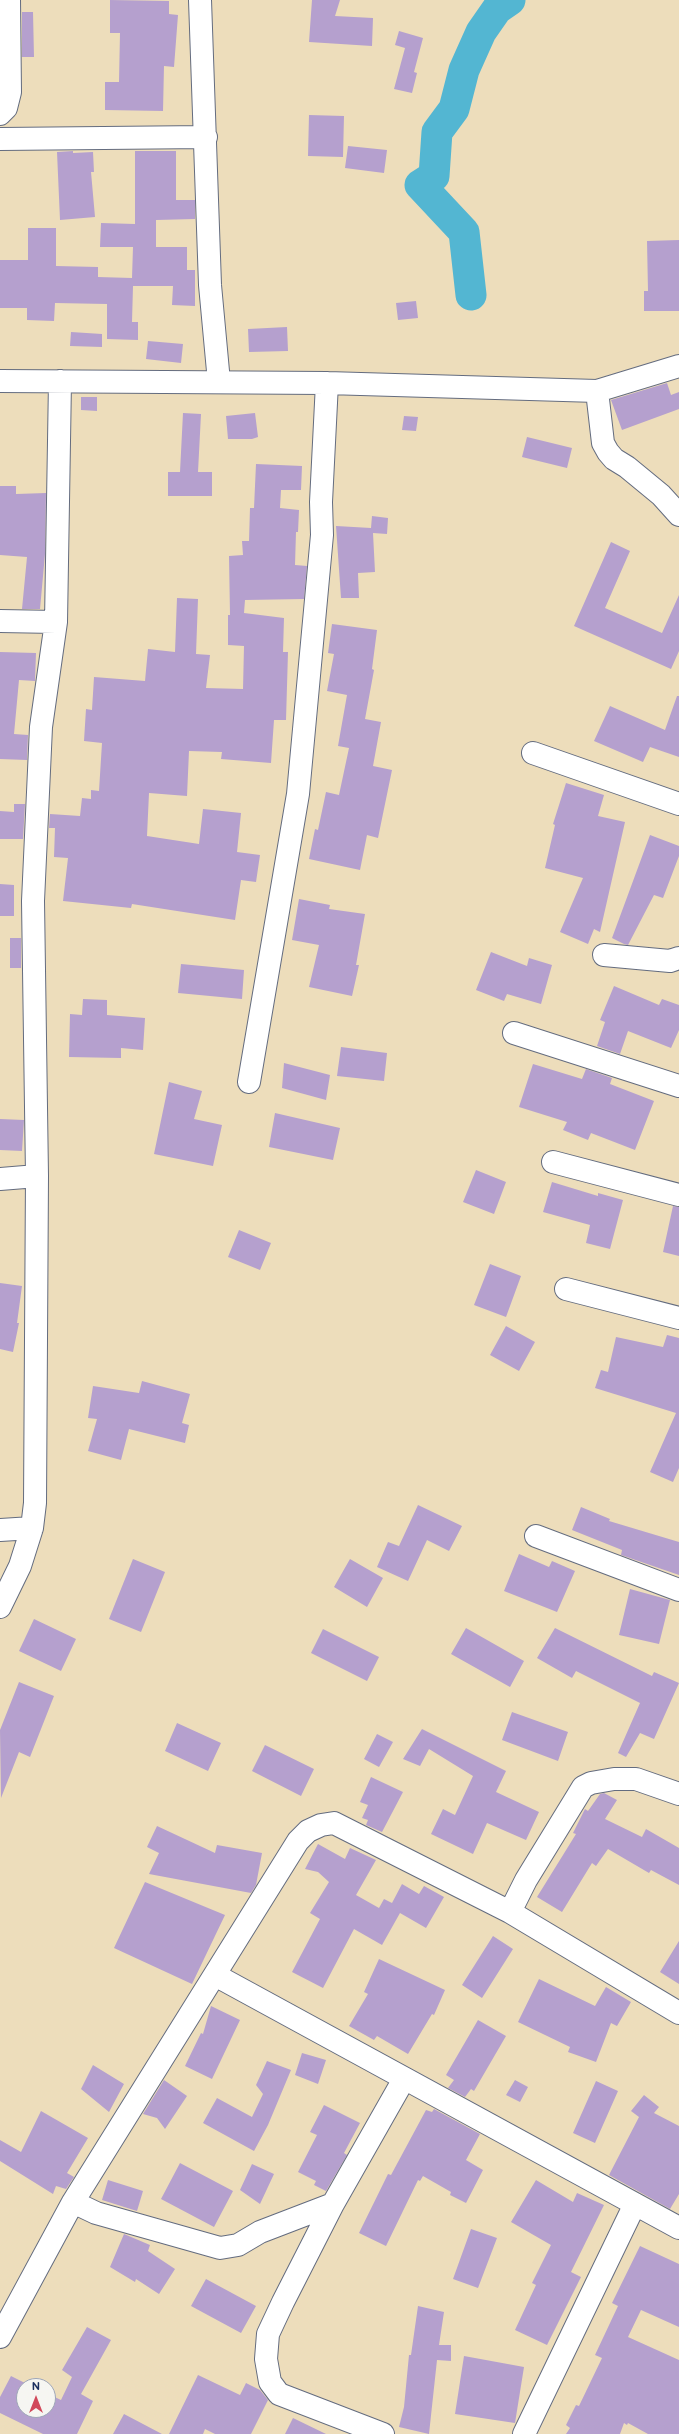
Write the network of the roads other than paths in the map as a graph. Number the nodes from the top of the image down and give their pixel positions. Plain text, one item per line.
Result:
1 (9, 0) edge
2 (200, 0) edge
3 (0, 114) edge
4 (206, 137) junction
5 (0, 139) edge
6 (679, 366) edge
7 (0, 381) edge
8 (60, 381) junction
9 (219, 382) junction
10 (327, 383) junction
11 (597, 391) junction
12 (679, 515) edge
13 (0, 621) edge
14 (56, 622) junction
15 (533, 753) dead end
16 (679, 804) edge
17 (604, 955) dead end
18 (679, 958) edge
19 (514, 1033) dead end
20 (249, 1082) dead end
21 (679, 1086) edge
22 (553, 1162) dead end
23 (37, 1176) junction
24 (0, 1179) edge
25 (679, 1195) edge
26 (566, 1289) dead end
27 (679, 1318) edge
28 (32, 1528) junction
29 (0, 1530) edge
30 (536, 1536) dead end
31 (679, 1590) edge
32 (0, 1606) edge
33 (679, 1794) edge
34 (510, 1912) junction
35 (215, 1975) junction
36 (679, 2013) edge
37 (404, 2079) junction
38 (73, 2202) junction
39 (333, 2204) junction
40 (635, 2204) junction
41 (679, 2228) edge
42 (0, 2337) edge
43 (383, 2434) edge
44 (524, 2434) edge

1 - 3 street
2 - 4 street
4 - 5 street
4 - 9 street
6 - 11 street
7 - 8 street
8 - 9 street
8 - 14 street
9 - 10 street
10 - 11 street
10 - 20 street
11 - 12 street
13 - 14 street
14 - 23 street
15 - 16 street
17 - 18 street
19 - 21 street
22 - 25 street
23 - 24 street
23 - 28 street
26 - 27 street
28 - 29 street
28 - 32 street
30 - 31 street
33 - 34 street
34 - 35 street
34 - 36 street
35 - 37 street
35 - 38 street
37 - 39 street
37 - 40 street
38 - 39 street
38 - 42 street
39 - 43 street
40 - 41 street
40 - 44 street

